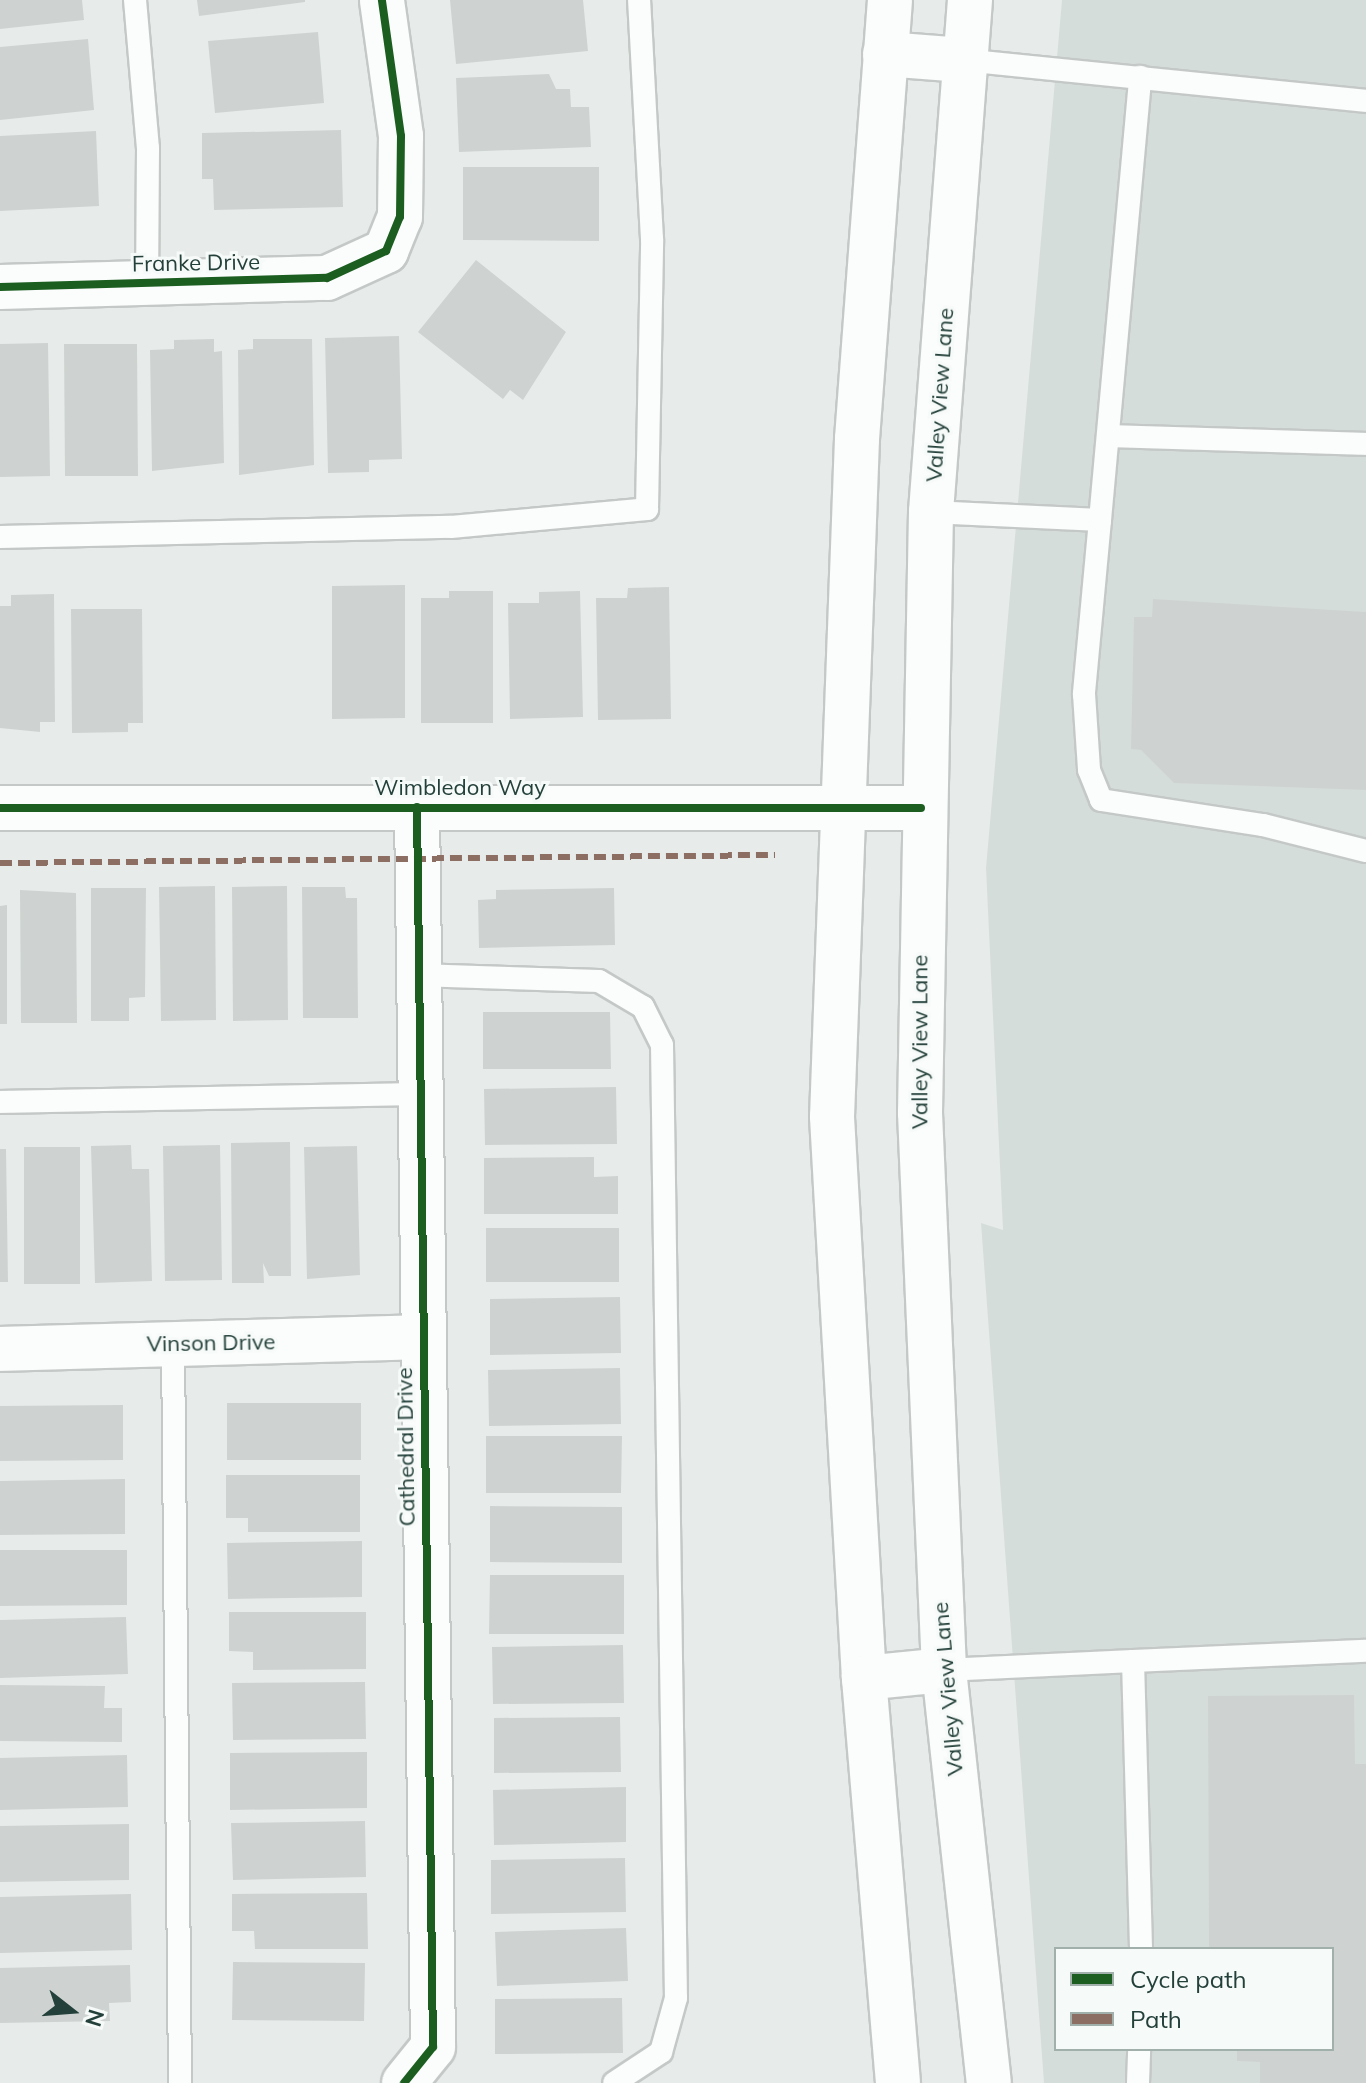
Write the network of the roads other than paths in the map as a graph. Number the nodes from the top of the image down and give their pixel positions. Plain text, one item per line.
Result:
1 (135, 0) edge
2 (382, 0) edge
3 (639, 0) edge
4 (890, 0) edge
5 (970, 0) edge
6 (885, 54) junction
7 (963, 60) junction
8 (1140, 77) junction
9 (1366, 101) edge
10 (147, 282) junction
11 (0, 287) edge
12 (1111, 436) junction
13 (1366, 444) edge
14 (931, 512) junction
15 (1100, 520) junction
16 (0, 537) edge
17 (840, 805) junction
18 (417, 807) junction
19 (0, 808) edge
20 (921, 808) junction
21 (1366, 851) edge
22 (417, 975) junction
23 (419, 1094) junction
24 (0, 1102) edge
25 (422, 1337) junction
26 (173, 1343) junction
27 (0, 1349) edge
28 (1366, 1651) edge
29 (1133, 1661) junction
30 (944, 1670) junction
31 (864, 1678) junction
32 (1141, 1947) edge
33 (1139, 2051) edge
34 (412, 2082) edge
35 (180, 2083) edge
36 (614, 2083) edge
37 (898, 2083) edge
38 (989, 2083) edge
39 (1138, 2083) edge

1 - 10 lane
2 - 10 main road, Franke Drive
3 - 16 lane
4 - 6 main road
5 - 7 main road, Valley View Lane
6 - 7 main road
6 - 17 main road
7 - 8 lane
7 - 14 main road, Valley View Lane
8 - 9 lane
8 - 12 lane
10 - 11 main road, Franke Drive
12 - 13 lane
12 - 15 lane
14 - 15 lane
14 - 20 main road, Valley View Lane
15 - 21 lane
17 - 18 main road, Wimbledon Way
17 - 20 main road, Wimbledon Way
17 - 31 main road
18 - 19 main road, Wimbledon Way
18 - 22 main road, Cathedral Drive
20 - 30 main road, Valley View Lane
22 - 23 main road, Cathedral Drive
22 - 36 lane
23 - 24 lane
23 - 25 main road, Cathedral Drive
25 - 26 main road, Vinson Drive
25 - 34 main road, Cathedral Drive
26 - 27 main road, Vinson Drive
26 - 35 lane
28 - 29 lane
29 - 30 lane
29 - 32 lane
30 - 31 main road
30 - 38 main road, Valley View Lane
31 - 37 main road
33 - 39 lane

